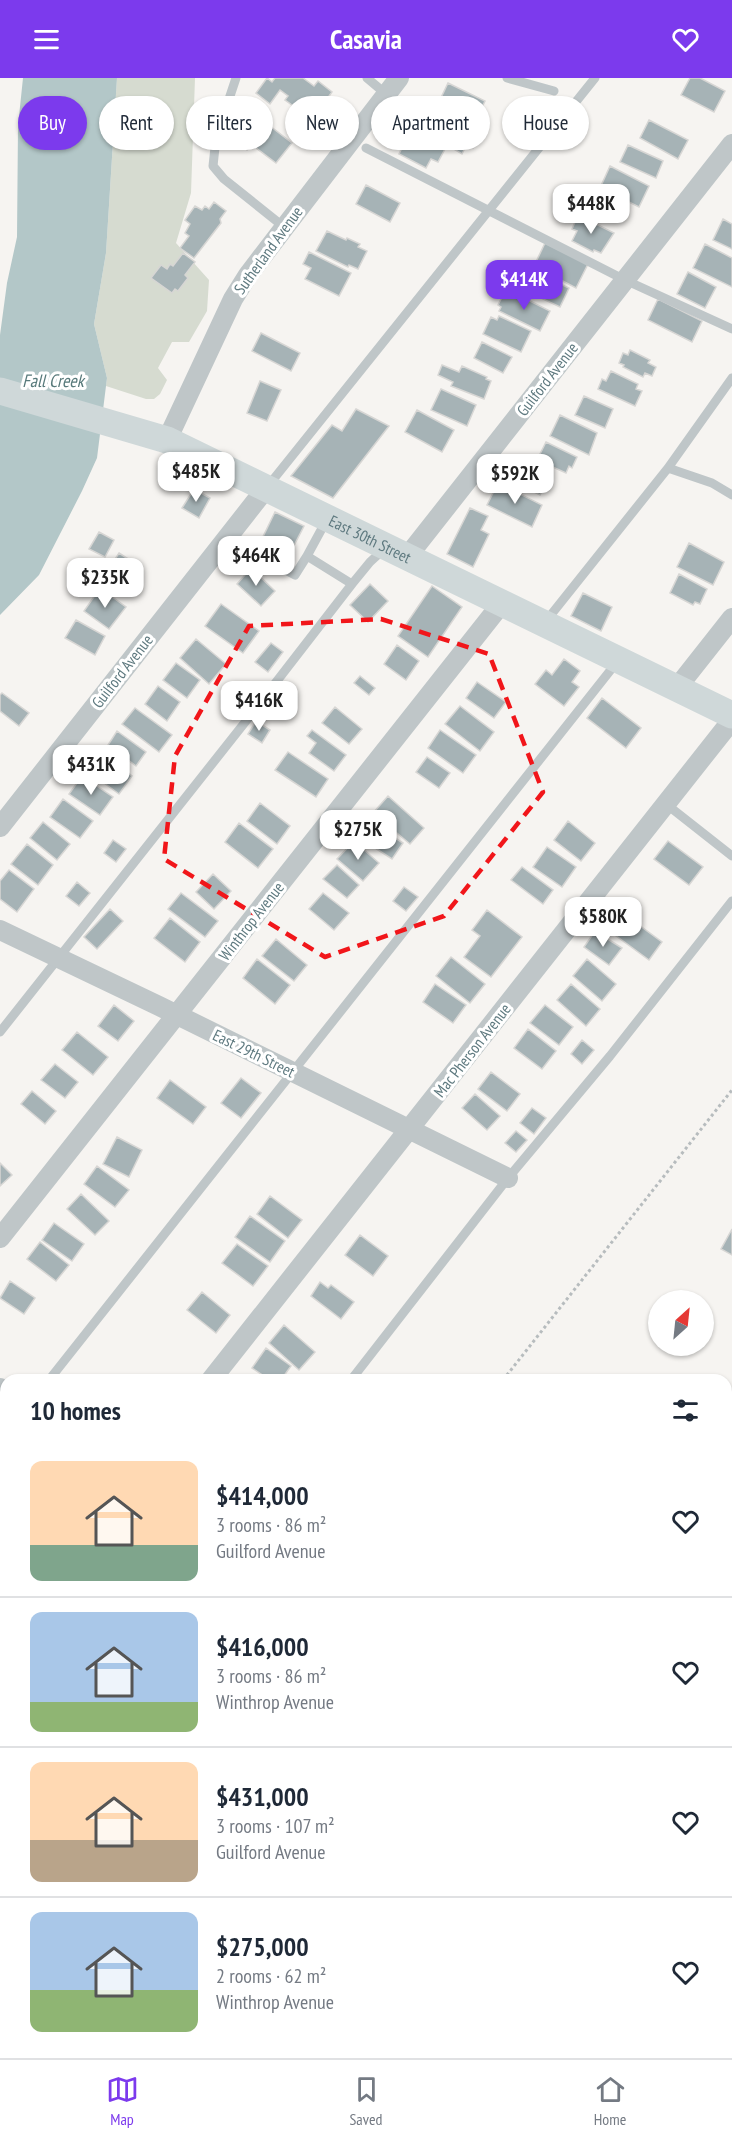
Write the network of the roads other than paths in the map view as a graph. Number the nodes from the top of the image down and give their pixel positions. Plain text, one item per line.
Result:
1 (236, 78) edge
2 (367, 78) edge
3 (399, 78) edge
4 (507, 78) edge
5 (595, 78) edge
6 (554, 91) dead end
7 (386, 94) junction
8 (732, 144) edge
9 (366, 148) dead end
10 (490, 209) junction
11 (284, 227) junction
12 (625, 280) junction
13 (732, 329) edge
14 (732, 378) edge
15 (0, 391) edge
16 (167, 440) junction
17 (668, 468) junction
18 (267, 488) junction
19 (732, 495) edge
20 (328, 517) junction
21 (228, 537) junction
22 (397, 551) junction
23 (307, 556) junction
24 (352, 584) junction
25 (502, 603) junction
26 (732, 618) edge
27 (544, 623) junction
28 (618, 660) junction
29 (676, 689) junction
30 (732, 717) edge
31 (666, 804) junction
32 (0, 827) edge
33 (732, 856) edge
34 (732, 901) edge
35 (0, 930) edge
36 (59, 958) junction
37 (176, 1015) junction
38 (0, 1032) edge
39 (292, 1072) junction
40 (409, 1130) junction
41 (508, 1178) junction
42 (0, 1238) edge
43 (54, 1374) edge
44 (216, 1374) edge
45 (356, 1374) edge

1 - 11 lane
2 - 7 lane
3 - 7 street, Sutherland Avenue
4 - 6 lane
5 - 10 lane
7 - 11 street, Sutherland Avenue
8 - 12 street, Guilford Avenue
9 - 10 lane
10 - 12 lane
10 - 18 lane
11 - 16 street, Sutherland Avenue
12 - 13 lane
12 - 22 street, Guilford Avenue
14 - 17 lane
15 - 16 main road, East 30th Street
16 - 18 main road, East 30th Street
17 - 19 lane
17 - 27 lane
18 - 20 main road, East 30th Street
18 - 21 street, Guilford Avenue
20 - 22 main road, East 30th Street
20 - 23 lane
21 - 23 lane
21 - 32 street, Guilford Avenue
22 - 24 lane
22 - 25 main road, East 30th Street
23 - 24 lane
24 - 36 lane
25 - 27 main road, East 30th Street
25 - 37 street, Winthrop Avenue
26 - 29 street
27 - 28 main road, East 30th Street
28 - 29 main road, East 30th Street
28 - 39 lane
29 - 30 main road, East 30th Street
30 - 31 street, Mac Pherson Avenue
31 - 33 lane
31 - 40 street, Mac Pherson Avenue
34 - 41 lane
35 - 36 street, East 29th Street
36 - 37 street, East 29th Street
36 - 38 lane
37 - 39 street, East 29th Street
37 - 42 street, Winthrop Avenue
39 - 40 street, East 29th Street
39 - 43 lane
40 - 41 street, East 29th Street
40 - 44 street, Mac Pherson Avenue
41 - 45 lane

